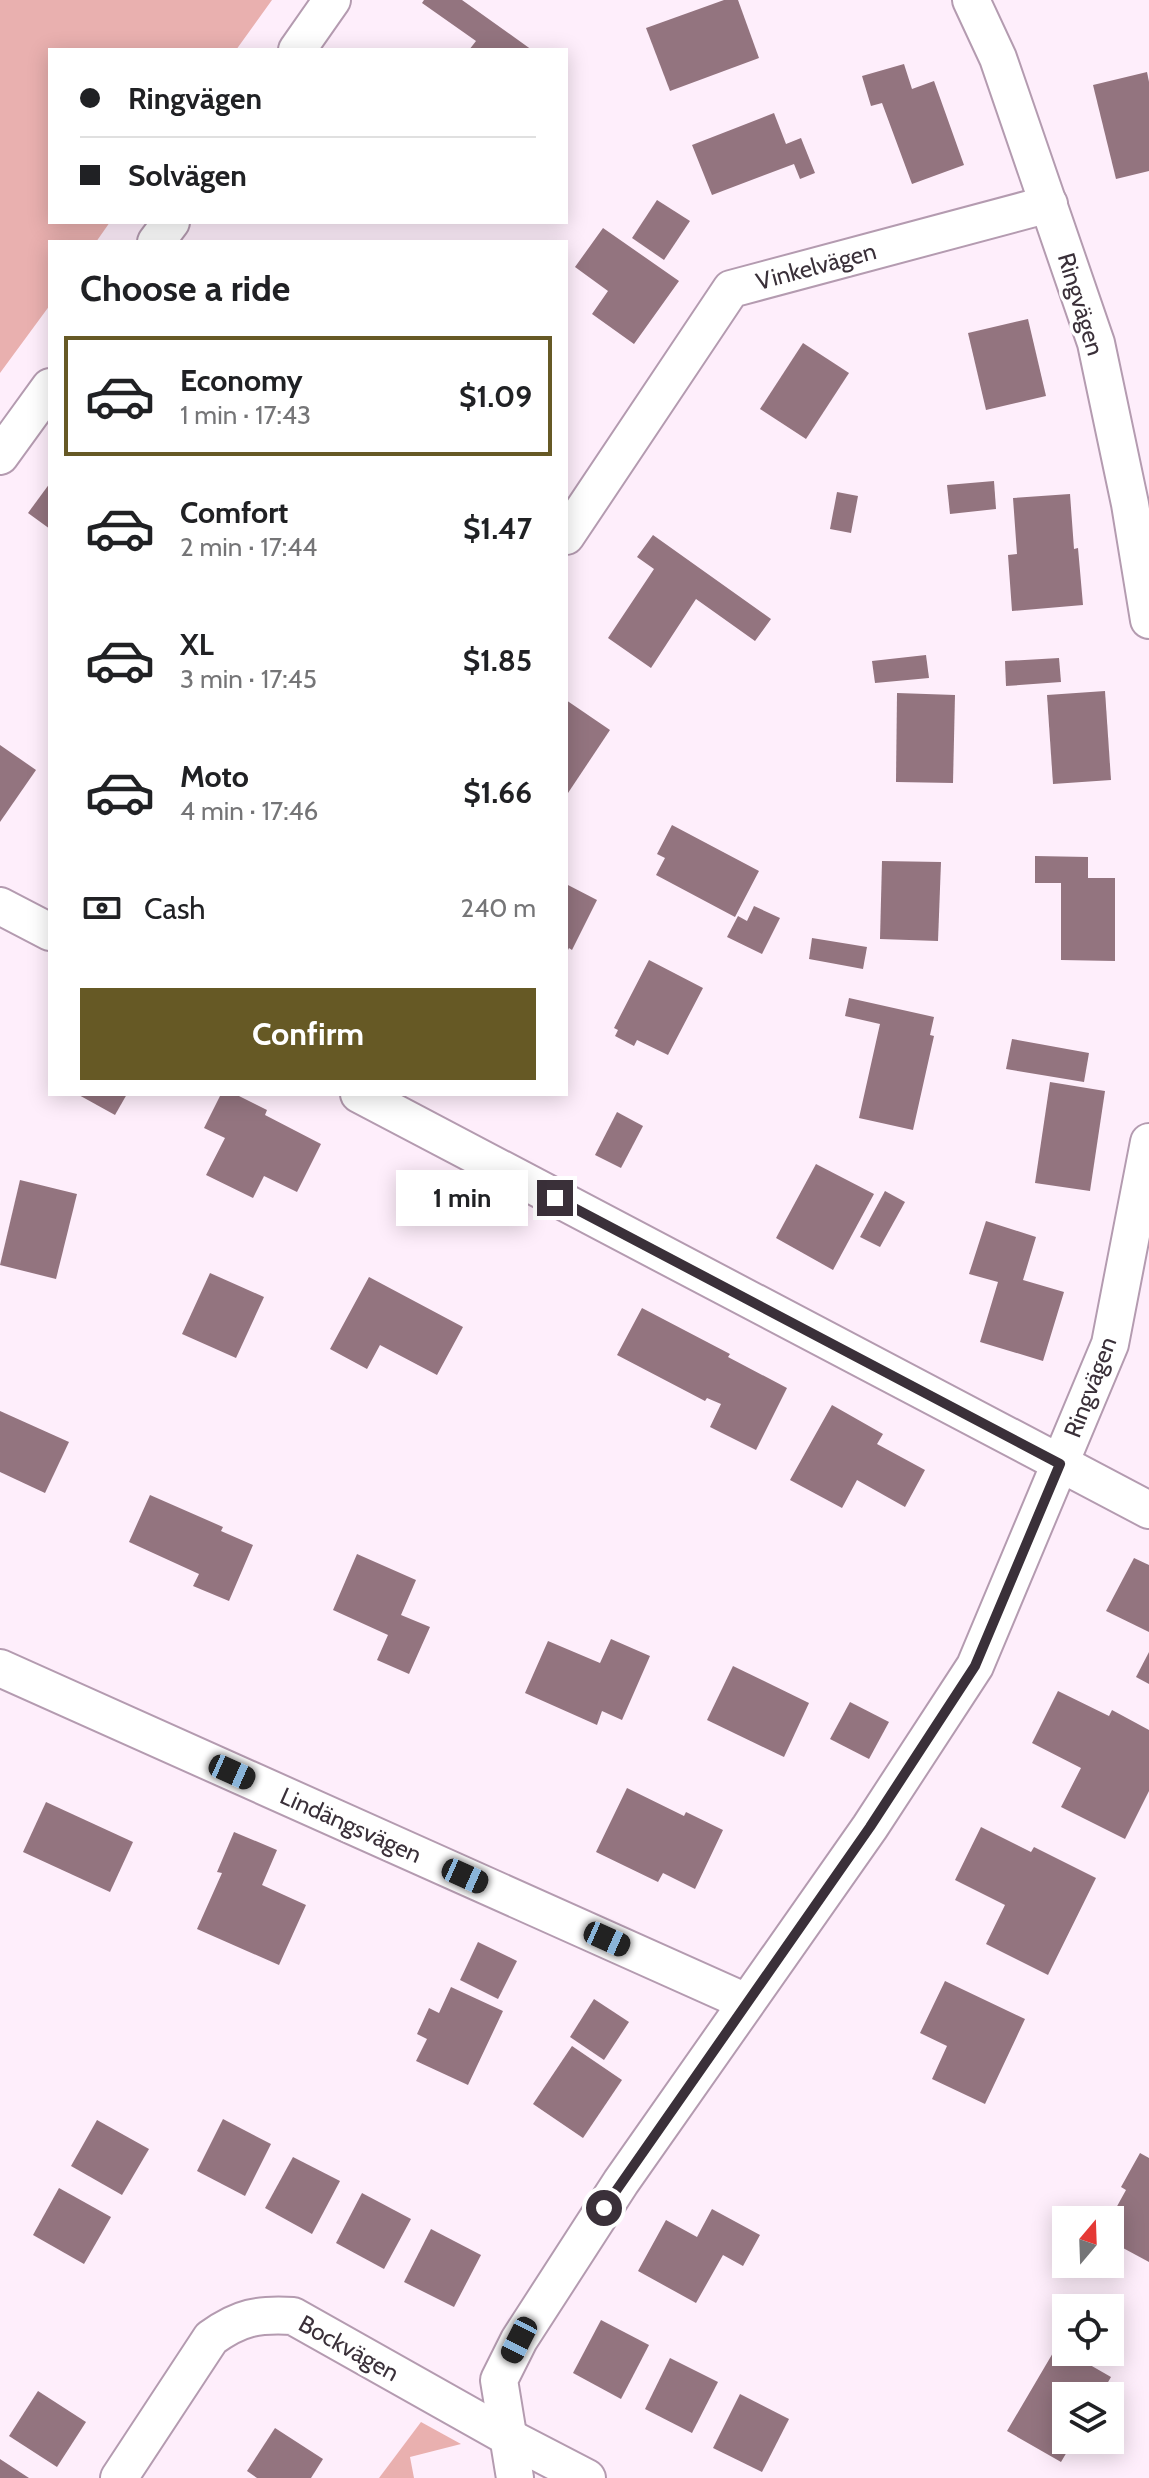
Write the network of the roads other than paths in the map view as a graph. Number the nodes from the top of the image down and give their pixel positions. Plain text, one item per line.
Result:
1 (332, 0) edge
2 (971, 0) edge
3 (298, 48) edge
4 (1049, 204) junction
5 (48, 390) edge
6 (0, 456) edge
7 (568, 533) edge
8 (1149, 620) edge
9 (0, 906) edge
10 (48, 931) edge
11 (363, 1096) edge
12 (1149, 1142) edge
13 (1060, 1464) junction
14 (1149, 1510) edge
15 (0, 1668) edge
16 (746, 2002) junction
17 (508, 2437) junction
18 (119, 2478) edge
19 (515, 2478) edge
20 (587, 2478) edge

1 - 3 street
2 - 4 street, Ringvägen
4 - 7 street, Vinkelvägen
4 - 8 street, Ringvägen
5 - 6 street
9 - 10 street
11 - 13 street
12 - 13 street, Ringvägen
13 - 14 street
13 - 16 street, Ringvägen
15 - 16 street, Lindängsvägen
16 - 17 street, Ringvägen
17 - 18 street, Bockvägen
17 - 19 street, Ringvägen
17 - 20 street, Bockvägen

